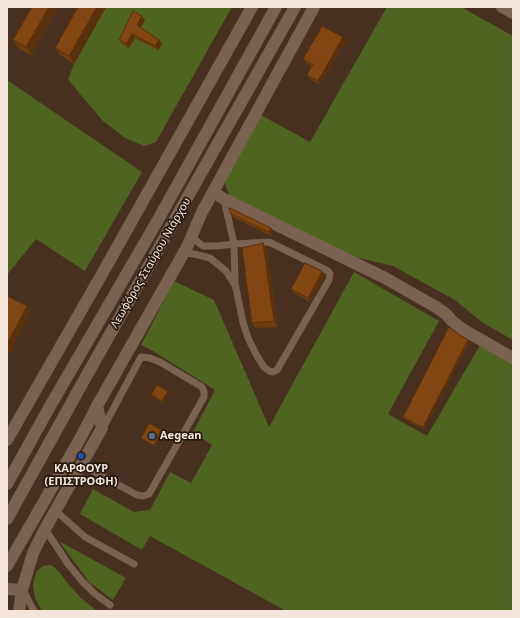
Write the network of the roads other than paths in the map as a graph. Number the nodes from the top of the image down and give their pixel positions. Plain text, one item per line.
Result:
1 (252, 7) edge
2 (276, 7) edge
3 (296, 7) edge
4 (314, 7) edge
5 (502, 7) edge
6 (513, 13) edge
7 (213, 192) junction
8 (224, 199) junction
9 (192, 236) junction
10 (234, 244) junction
11 (183, 253) junction
12 (235, 284) junction
13 (513, 358) edge
14 (97, 406) junction
15 (102, 428) junction
16 (7, 440) edge
17 (82, 465) junction
18 (7, 484) edge
19 (56, 511) junction
20 (7, 519) edge
21 (45, 529) junction
22 (134, 564) dead end
23 (7, 566) edge
24 (7, 589) edge
25 (22, 590) junction
26 (110, 605) dead end
27 (20, 611) edge
28 (34, 611) edge

1 - 16 street
2 - 18 street, Λεωφόρος Σταύρου Νιάρχου
3 - 20 street, Λεωφόρος Σταύρου Νιάρχου
4 - 7 street
5 - 6 street
7 - 8 street
7 - 9 street
8 - 10 lane
8 - 13 street
9 - 10 lane
9 - 11 street
10 - 12 lane
10 - 12 lane
11 - 12 lane
11 - 14 street
14 - 15 street
14 - 23 street
15 - 17 street
15 - 17 lane
17 - 19 street
19 - 21 street
19 - 22 lane
21 - 25 street
21 - 26 lane
24 - 25 street
25 - 27 street
25 - 28 lane

